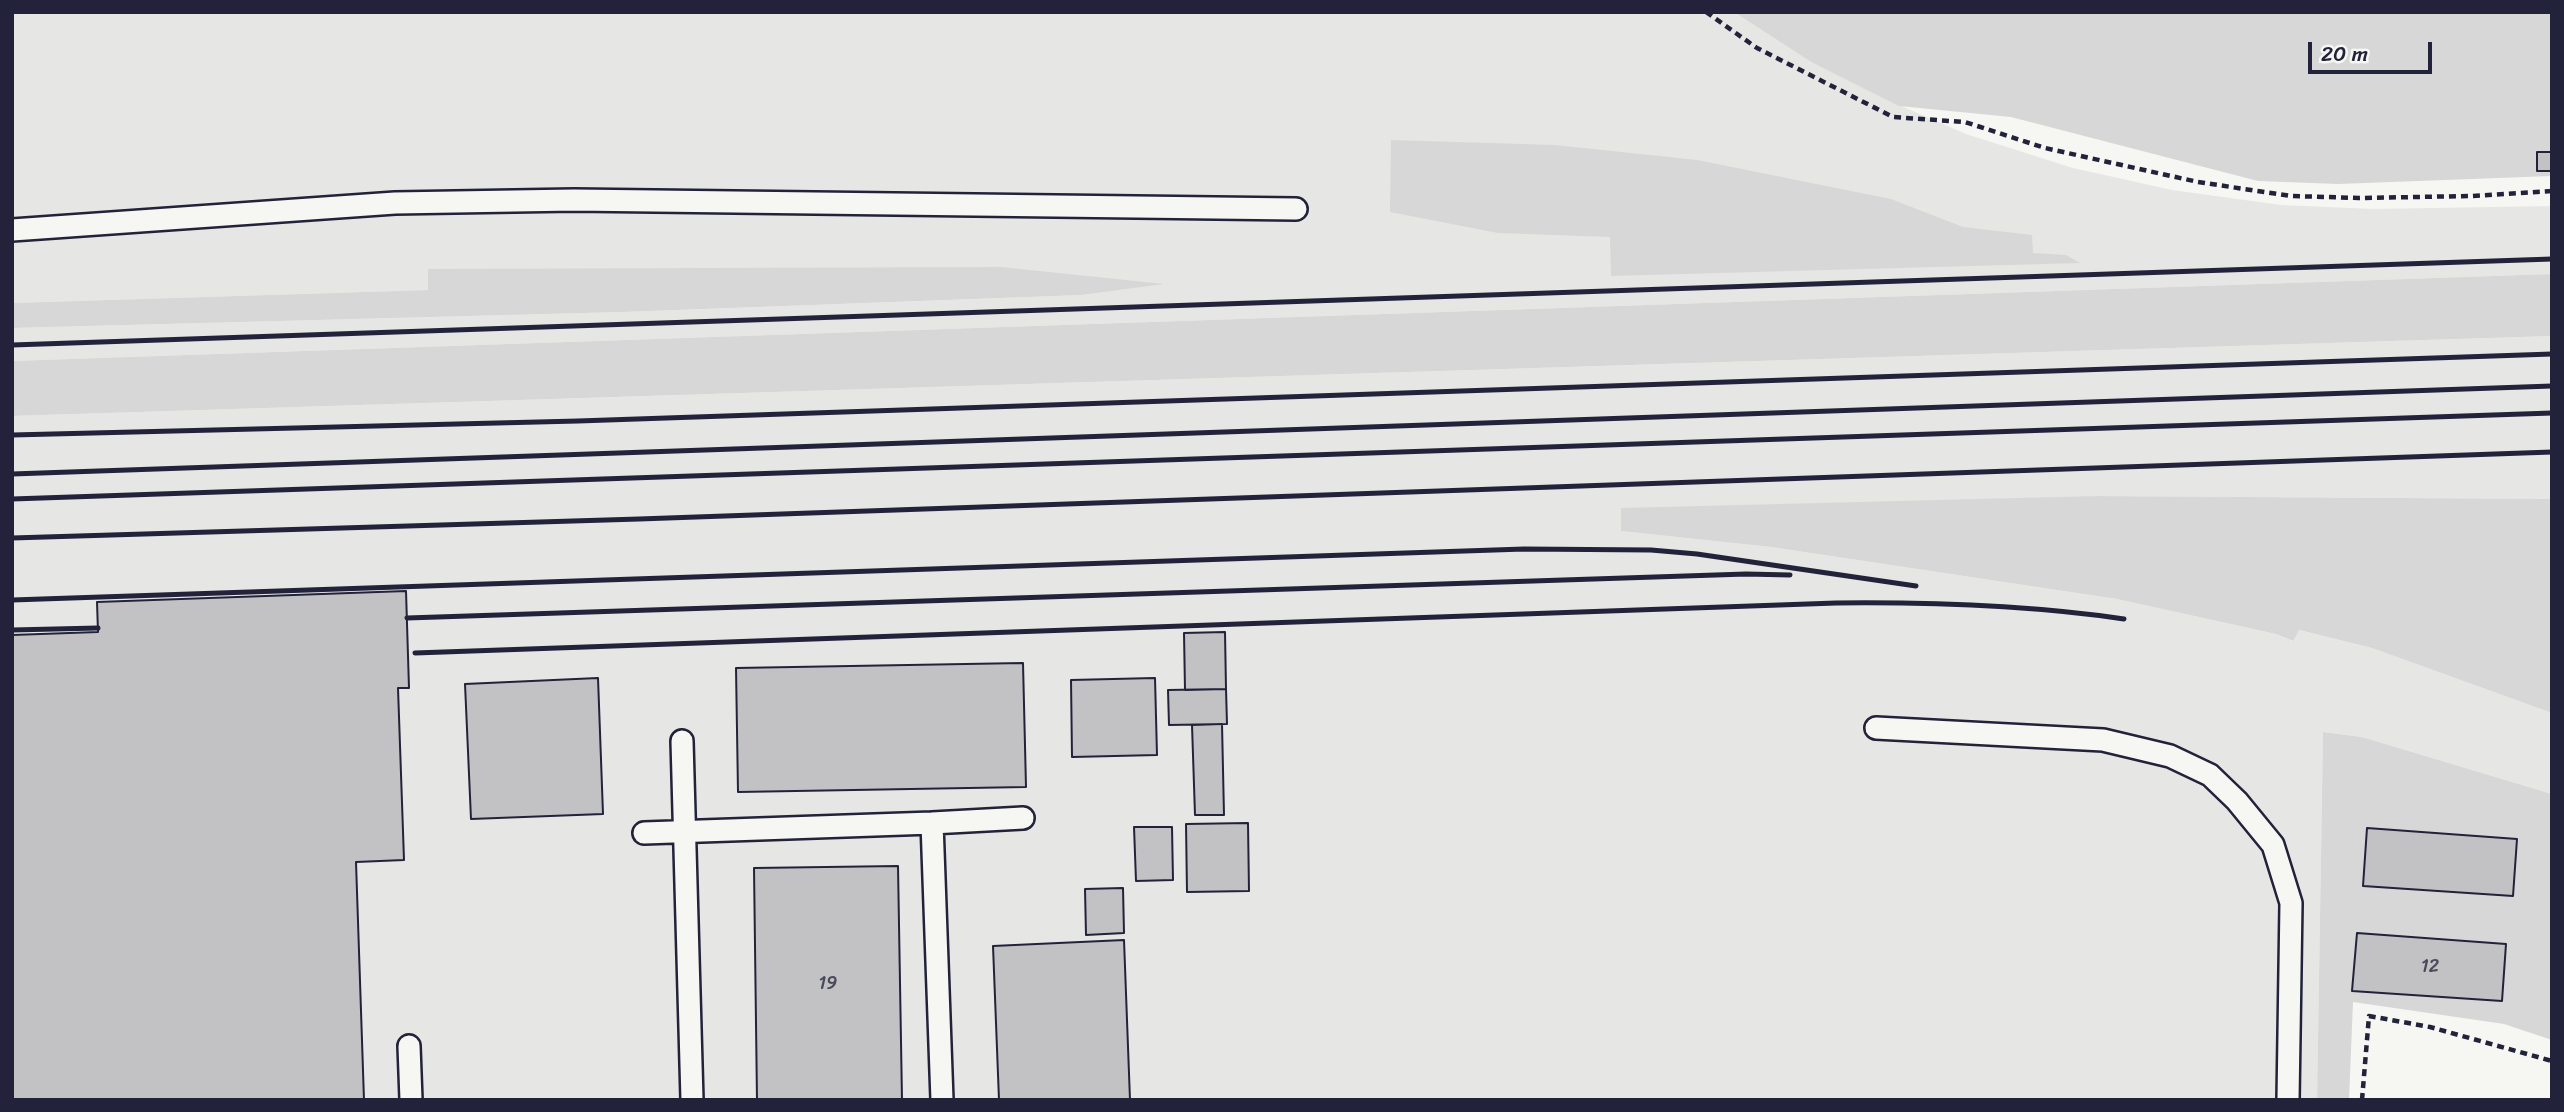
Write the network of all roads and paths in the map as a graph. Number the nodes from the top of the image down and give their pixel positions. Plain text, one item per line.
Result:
1 (1706, 12) edge
2 (2552, 191) edge
3 (1296, 209) dead end
4 (12, 230) edge
5 (1876, 728) dead end
6 (682, 741) dead end
7 (1023, 818) dead end
8 (932, 823) junction
9 (684, 832) junction
10 (644, 833) dead end
11 (410, 1046) dead end
12 (2552, 1061) edge
13 (411, 1100) edge
14 (692, 1100) edge
15 (942, 1100) edge
16 (2288, 1100) edge
17 (2362, 1100) edge

1 - 2 path
3 - 4 lane
5 - 16 lane
6 - 9 lane
7 - 8 lane
8 - 9 lane
8 - 15 lane
9 - 10 lane
9 - 14 lane
11 - 13 lane
12 - 17 path

